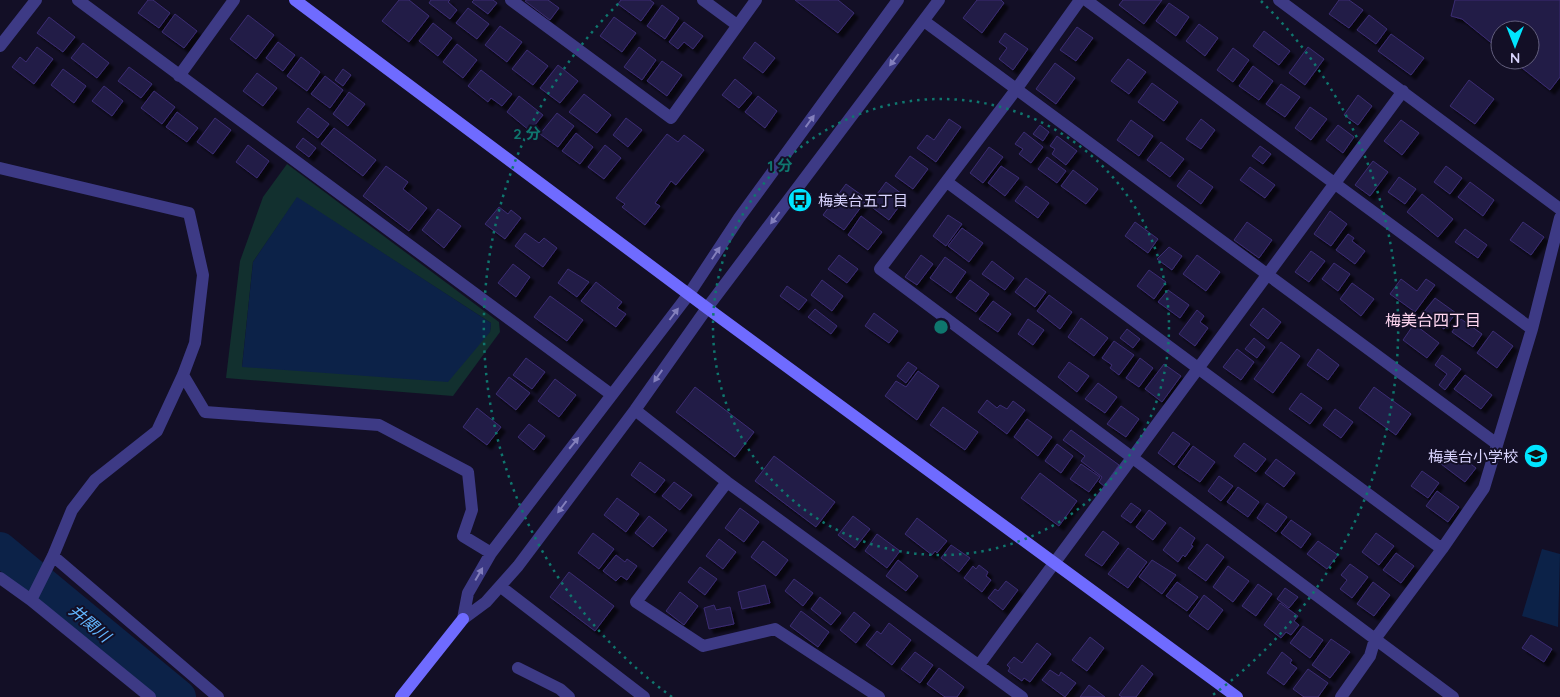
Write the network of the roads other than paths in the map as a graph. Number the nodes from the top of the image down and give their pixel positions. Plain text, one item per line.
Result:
1 (36, 0) edge
2 (78, 0) edge
3 (234, 0) edge
4 (295, 0) edge
5 (511, 0) edge
6 (703, 0) edge
7 (756, 0) edge
8 (897, 0) edge
9 (939, 0) edge
10 (1080, 0) edge
11 (1086, 0) edge
12 (1279, 0) edge
13 (924, 22) junction
14 (737, 25) junction
15 (0, 46) edge
16 (179, 76) junction
17 (1015, 91) junction
18 (1403, 91) junction
19 (0, 168) edge
20 (947, 182) junction
21 (1334, 183) junction
22 (1560, 209) edge
23 (1560, 218) edge
24 (1265, 275) junction
25 (689, 294) junction
26 (707, 308) junction
27 (1532, 329) junction
28 (1198, 367) junction
29 (183, 375) junction
30 (612, 395) junction
31 (635, 410) junction
32 (1497, 444) junction
33 (1131, 458) junction
34 (727, 482) junction
35 (1442, 549) junction
36 (491, 553) junction
37 (53, 556) junction
38 (1055, 561) junction
39 (0, 578) edge
40 (501, 587) junction
41 (31, 600) junction
42 (463, 619) junction
43 (1375, 639) junction
44 (979, 665) junction
45 (518, 668) dead end
46 (150, 697) edge
47 (218, 697) edge
48 (401, 697) edge
49 (569, 697) edge
50 (644, 697) edge
51 (879, 697) edge
52 (1022, 697) edge
53 (1237, 697) edge
54 (1341, 697) edge
55 (1453, 697) edge

1 - 15 street
2 - 16 street
3 - 16 street
4 - 25 street
5 - 14 street
6 - 14 street
7 - 14 street
25 -> 8 street
9 - 13 street
10 - 17 street
11 - 21 street
12 - 18 street
13 - 17 street
13 -> 26 street
16 - 30 street
17 - 20 street
17 - 24 street
18 - 21 street
18 - 22 street
19 - 29 street
20 - 28 street
20 - 33 street
21 - 24 street
21 - 27 street
23 - 27 street
24 - 28 street
24 - 32 street
25 - 26 street
30 -> 25 street
26 -> 31 street
26 - 38 street
27 - 32 street
28 - 33 street
28 - 35 street
29 - 36 street
29 - 37 street
36 -> 30 street
31 - 34 street
31 -> 40 street
32 - 35 street
33 - 38 street
33 - 43 street
34 - 44 street
34 - 51 street
35 - 43 street
42 -> 36 street
37 - 41 street
37 - 47 street
38 - 44 street
38 - 53 street
39 - 41 street
40 - 42 street
40 - 50 street
41 - 46 street
42 - 48 street
43 - 54 street
43 - 55 street
44 - 52 street
45 - 49 street

